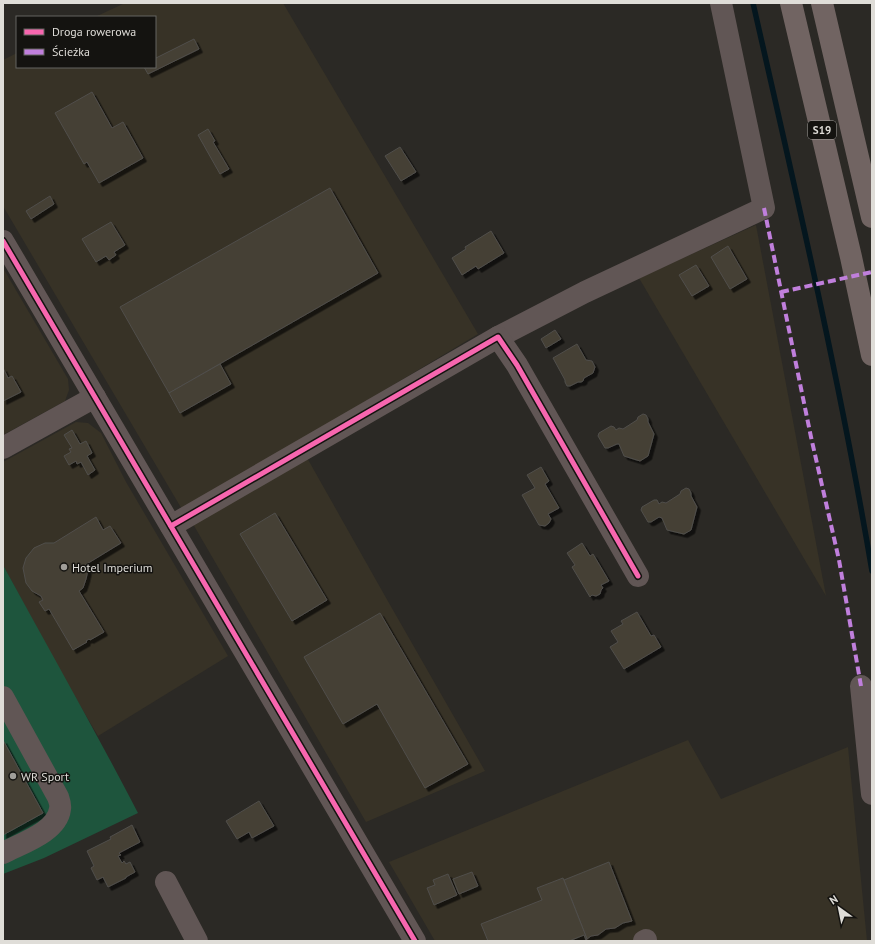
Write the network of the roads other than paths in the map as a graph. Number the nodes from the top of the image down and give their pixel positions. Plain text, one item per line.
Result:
1 (721, 3) edge
2 (791, 3) edge
3 (822, 3) edge
4 (872, 217) edge
5 (3, 241) edge
6 (498, 337) junction
7 (872, 355) edge
8 (95, 397) junction
9 (3, 448) edge
10 (171, 526) junction
11 (638, 576) dead end
12 (861, 686) dead end
13 (3, 697) edge
14 (872, 794) edge
15 (3, 853) edge
16 (166, 882) dead end
17 (197, 941) edge
18 (415, 941) edge

1 - 6 street
2 - 7 highway, S19
3 - 4 highway, S19
5 - 8 street
6 - 10 street
6 - 11 street
8 - 9 street
8 - 10 street
10 - 18 street
12 - 14 street
13 - 15 street
16 - 17 street

